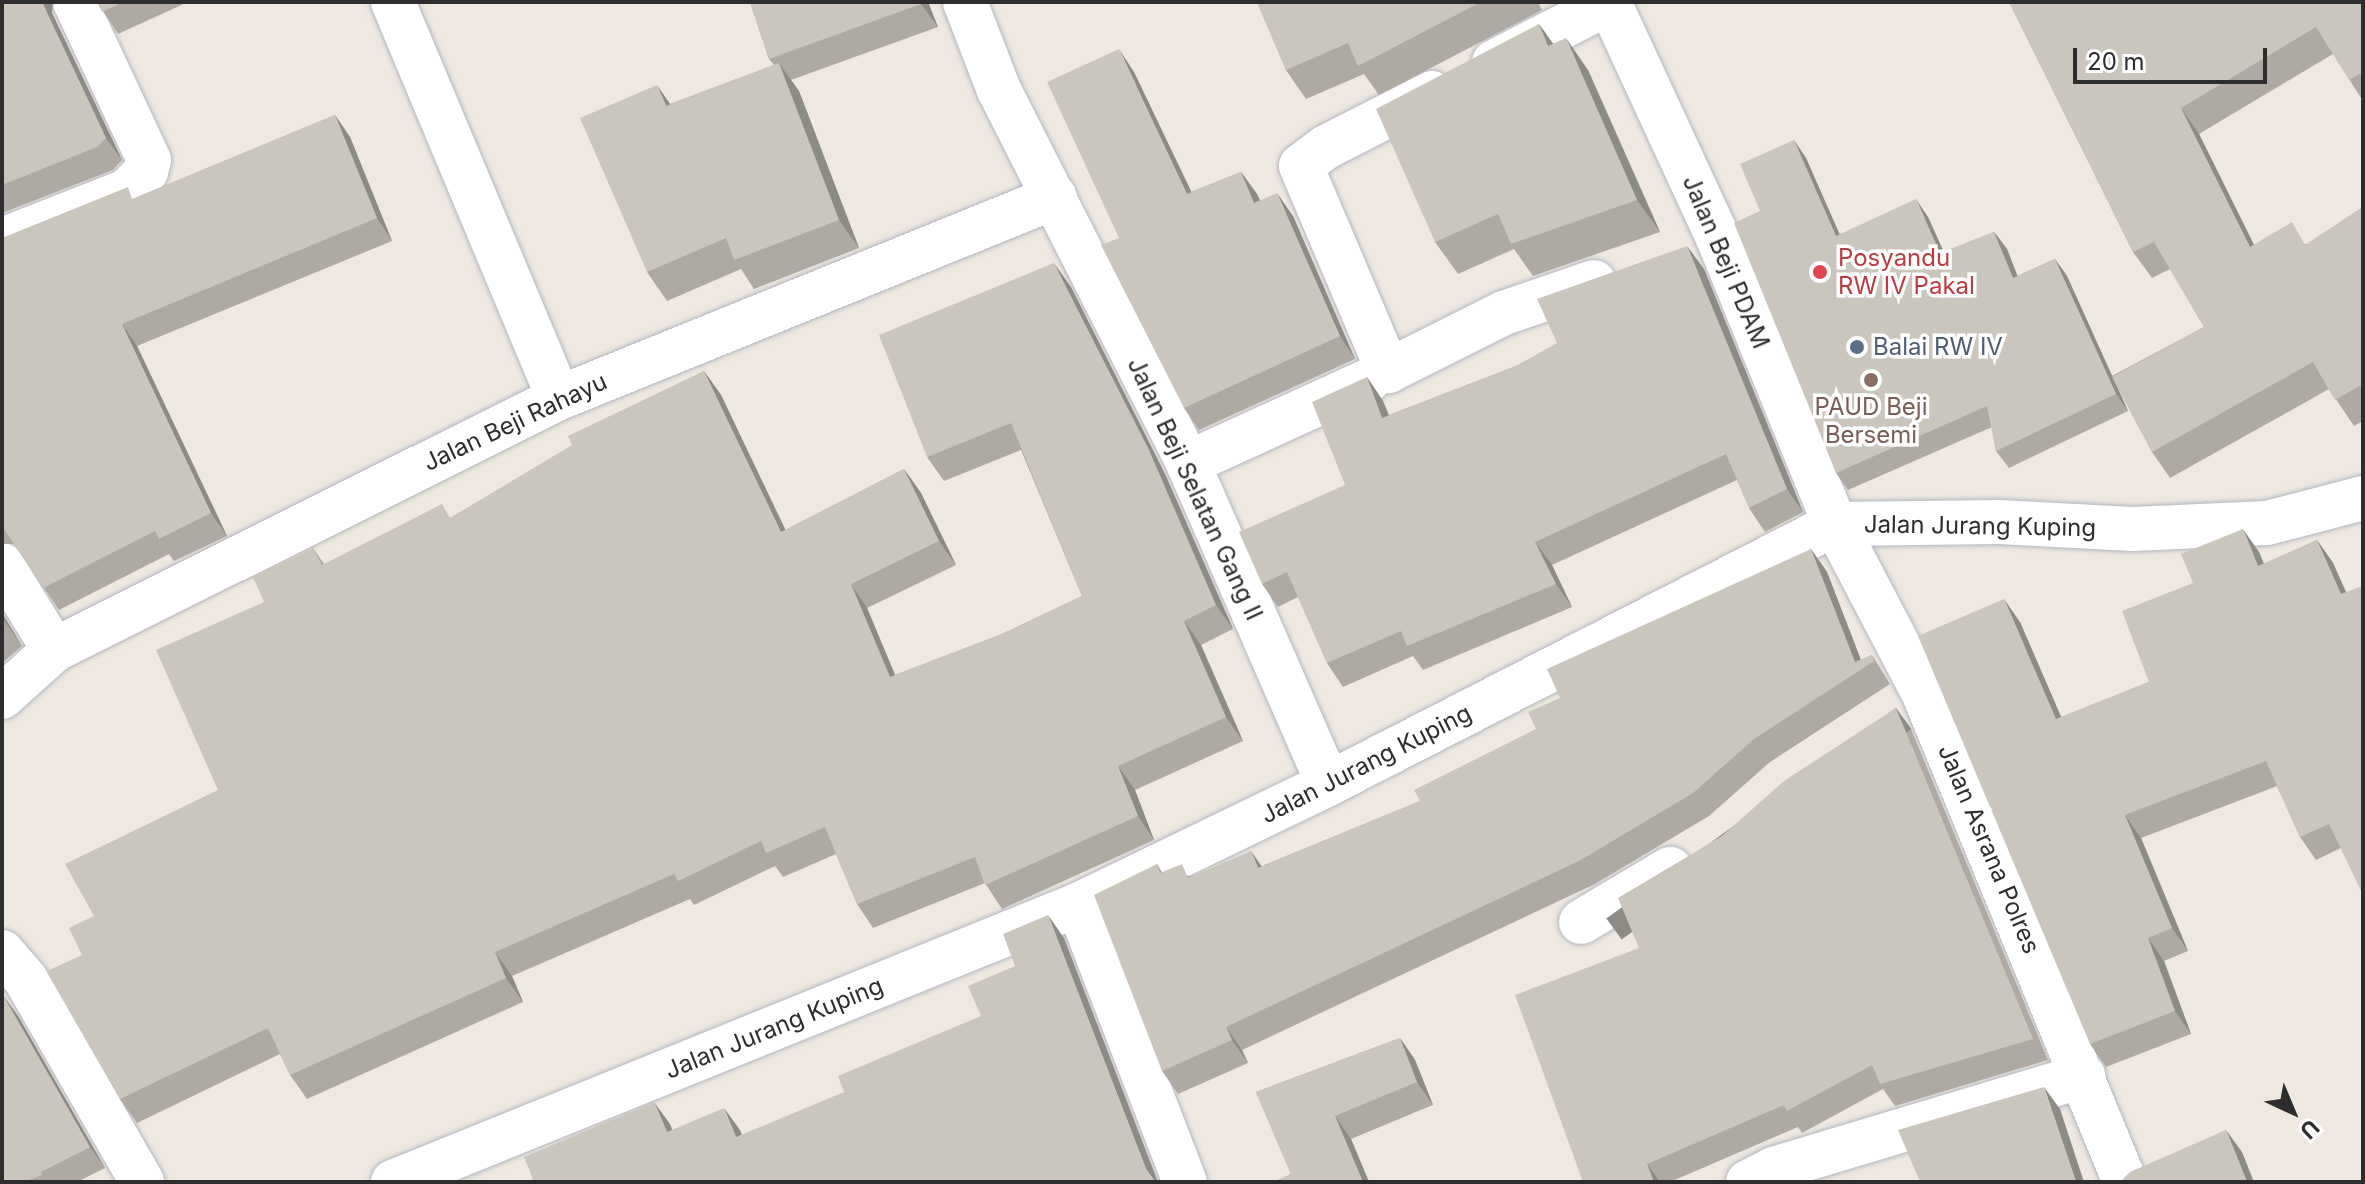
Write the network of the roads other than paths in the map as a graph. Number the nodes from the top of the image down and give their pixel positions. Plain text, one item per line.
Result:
1 (75, 2) edge
2 (393, 2) edge
3 (965, 2) edge
4 (1609, 3) edge
5 (1055, 197) junction
6 (1718, 238) junction
7 (2, 240) edge
8 (1675, 253) edge
9 (1632, 268) edge
10 (1388, 371) junction
11 (559, 398) junction
12 (1188, 463) junction
13 (2363, 498) edge
14 (1835, 524) junction
15 (2, 565) edge
16 (54, 650) junction
17 (1923, 692) junction
18 (2, 697) edge
19 (1885, 717) edge
20 (1328, 784) junction
21 (1711, 844) edge
22 (1078, 905) junction
23 (1581, 922) dead end
24 (2, 952) edge
25 (2083, 1076) junction
26 (142, 1182) edge
27 (393, 1182) edge
28 (1185, 1182) edge
29 (1748, 1182) edge
30 (2125, 1182) edge

1 - 7 street
2 - 11 street
3 - 5 street, Jalan Beji Selatan Gang II
4 - 6 street, Jalan Beji PDAM
4 - 10 street
5 - 11 street, Jalan Beji Rahayu
5 - 12 street, Jalan Beji Selatan Gang II
6 - 8 street
6 - 14 street, Jalan Beji PDAM
9 - 10 street
10 - 12 street
11 - 16 street, Jalan Beji Rahayu
12 - 20 street, Jalan Beji Selatan Gang II
13 - 14 street, Jalan Jurang Kuping
14 - 17 street, Jalan Asrana Polres
14 - 20 street, Jalan Jurang Kuping
15 - 16 street
16 - 18 street, Jalan Beji Rahayu
17 - 19 street
17 - 25 street, Jalan Asrana Polres
20 - 22 street, Jalan Jurang Kuping
21 - 23 street
22 - 27 street, Jalan Jurang Kuping
22 - 28 street
24 - 26 street
25 - 29 street
25 - 30 street, Jalan Asrana Polres

